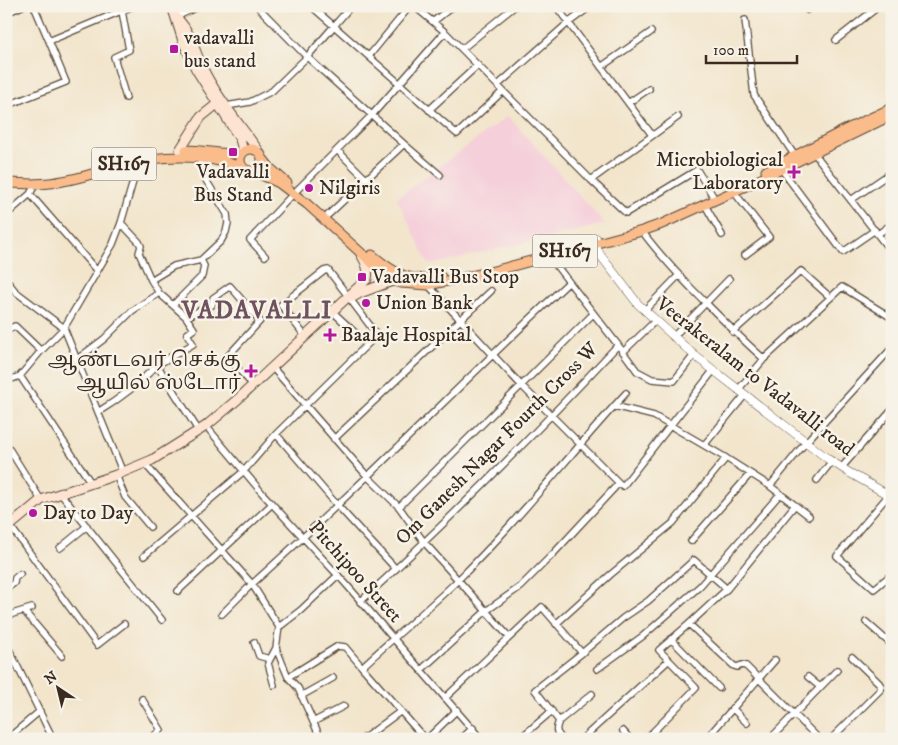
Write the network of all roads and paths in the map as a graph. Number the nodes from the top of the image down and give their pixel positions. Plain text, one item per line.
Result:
1 (22, 6) edge
2 (34, 6) edge
3 (133, 6) edge
4 (172, 6) edge
5 (199, 6) edge
6 (257, 6) edge
7 (310, 6) edge
8 (350, 6) edge
9 (410, 6) edge
10 (414, 6) edge
11 (454, 6) edge
12 (514, 6) edge
13 (556, 6) edge
14 (591, 6) edge
15 (879, 6) edge
16 (122, 11) junction
17 (6, 13) edge
18 (176, 17) junction
19 (745, 20) dead end
20 (434, 21) junction
21 (568, 23) junction
22 (334, 26) junction
23 (445, 32) junction
24 (651, 32) dead end
25 (836, 40) dead end
26 (48, 41) junction
27 (463, 48) junction
28 (369, 56) junction
29 (307, 57) junction
30 (478, 65) junction
31 (601, 67) junction
32 (399, 84) junction
33 (498, 84) junction
34 (6, 88) edge
35 (649, 89) dead end
36 (503, 91) junction
37 (126, 98) dead end
38 (628, 103) junction
39 (216, 104) junction
40 (6, 105) edge
41 (226, 106) junction
42 (429, 110) junction
43 (372, 115) junction
44 (891, 115) edge
45 (678, 117) dead end
46 (652, 135) junction
47 (404, 144) junction
48 (337, 150) junction
49 (242, 152) junction
50 (180, 153) junction
51 (814, 153) junction
52 (261, 155) junction
53 (795, 156) junction
54 (199, 157) junction
55 (139, 161) junction
56 (242, 167) junction
57 (782, 170) junction
58 (253, 171) junction
59 (892, 172) edge
60 (440, 175) dead end
61 (6, 177) edge
62 (366, 179) junction
63 (591, 180) junction
64 (6, 183) edge
65 (35, 185) junction
66 (295, 192) junction
67 (734, 192) junction
68 (30, 194) junction
69 (713, 196) junction
70 (851, 200) junction
71 (705, 205) junction
72 (6, 214) edge
73 (328, 215) junction
74 (121, 223) junction
75 (892, 224) edge
76 (642, 231) junction
77 (877, 232) junction
78 (722, 235) dead end
79 (597, 240) junction
80 (360, 251) junction
81 (555, 251) junction
82 (892, 253) edge
83 (372, 255) junction
84 (745, 255) dead end
85 (265, 256) dead end
86 (201, 260) junction
87 (379, 270) junction
88 (97, 271) junction
89 (679, 275) junction
90 (393, 277) junction
91 (366, 279) junction
92 (729, 279) dead end
93 (6, 280) edge
94 (152, 280) junction
95 (568, 283) junction
96 (428, 285) junction
97 (491, 291) dead end
98 (160, 292) junction
99 (360, 293) junction
100 (349, 297) junction
101 (830, 297) junction
102 (706, 303) junction
103 (173, 305) junction
104 (334, 309) junction
105 (644, 311) junction
106 (593, 314) junction
107 (186, 317) junction
108 (892, 318) edge
109 (459, 321) junction
110 (654, 321) junction
111 (64, 328) junction
112 (6, 330) edge
113 (733, 332) junction
114 (304, 336) junction
115 (673, 337) junction
116 (367, 344) junction
117 (618, 345) junction
118 (892, 348) edge
119 (41, 351) junction
120 (624, 352) junction
121 (492, 354) junction
122 (694, 354) junction
123 (764, 359) junction
124 (76, 360) junction
125 (157, 364) junction
126 (272, 367) junction
127 (713, 371) junction
128 (20, 376) junction
129 (6, 381) edge
130 (252, 385) junction
131 (521, 385) junction
132 (738, 390) junction
133 (626, 393) dead end
134 (745, 395) junction
135 (305, 405) junction
136 (614, 406) junction
137 (892, 410) edge
138 (98, 412) junction
139 (552, 416) junction
140 (670, 425) junction
141 (202, 428) junction
142 (276, 434) junction
143 (334, 440) junction
144 (806, 442) junction
145 (580, 443) junction
146 (6, 444) edge
147 (705, 444) junction
148 (726, 458) junction
149 (832, 461) junction
150 (144, 463) junction
151 (842, 467) junction
152 (244, 471) junction
153 (119, 474) junction
154 (750, 474) junction
155 (368, 478) junction
156 (817, 480) dead end
157 (91, 483) junction
158 (619, 483) junction
159 (770, 486) junction
160 (60, 493) junction
161 (780, 494) junction
162 (890, 494) edge
163 (41, 500) junction
164 (272, 504) junction
165 (337, 505) junction
166 (795, 505) junction
167 (399, 508) junction
168 (192, 516) junction
169 (809, 516) dead end
170 (87, 526) junction
171 (150, 527) dead end
172 (8, 528) edge
173 (304, 538) junction
174 (691, 541) dead end
175 (424, 542) junction
176 (60, 548) dead end
177 (222, 550) junction
178 (144, 556) dead end
179 (396, 570) junction
180 (20, 574) dead end
181 (892, 574) edge
182 (338, 575) junction
183 (710, 575) junction
184 (458, 580) junction
185 (252, 584) junction
186 (6, 589) edge
187 (727, 589) junction
188 (178, 591) dead end
189 (360, 602) junction
190 (32, 608) dead end
191 (24, 611) junction
192 (486, 611) junction
193 (222, 614) dead end
194 (6, 616) edge
195 (162, 620) dead end
196 (866, 622) dead end
197 (124, 624) dead end
198 (556, 624) junction
199 (689, 624) junction
200 (279, 627) junction
201 (509, 637) junction
202 (393, 638) junction
203 (671, 640) junction
204 (254, 642) dead end
205 (6, 643) edge
206 (892, 645) edge
207 (276, 648) junction
208 (582, 652) junction
209 (62, 656) dead end
210 (852, 657) dead end
211 (270, 659) junction
212 (669, 660) junction
213 (775, 660) dead end
214 (362, 667) junction
215 (597, 669) dead end
216 (421, 670) junction
217 (837, 670) dead end
218 (288, 677) junction
219 (808, 677) dead end
220 (333, 678) dead end
221 (758, 678) junction
222 (274, 685) dead end
223 (820, 687) junction
224 (719, 688) dead end
225 (592, 694) dead end
226 (302, 696) junction
227 (446, 698) junction
228 (142, 699) dead end
229 (344, 706) dead end
230 (732, 708) junction
231 (457, 710) junction
232 (40, 711) junction
233 (400, 711) junction
234 (552, 712) junction
235 (794, 714) junction
236 (559, 721) junction
237 (313, 722) junction
238 (747, 723) dead end
239 (473, 728) junction
240 (623, 731) dead end
241 (7, 739) edge
242 (53, 739) edge
243 (150, 739) edge
244 (319, 739) edge
245 (363, 739) edge
246 (426, 739) edge
247 (461, 739) edge
248 (482, 739) edge
249 (519, 739) edge
250 (562, 739) edge
251 (582, 739) edge
252 (630, 739) edge
253 (646, 739) edge
254 (706, 739) edge
255 (770, 739) edge
256 (819, 739) edge
257 (831, 739) edge

1 - 17 street
2 - 26 street
3 - 16 street
4 - 18 main road
5 - 18 street
6 - 29 street
7 - 22 street
8 - 22 street
9 - 28 street
10 - 20 street
11 - 20 street
12 - 27 street
13 - 21 street
14 - 21 street
15 - 25 street
16 - 26 street
16 - 37 street
18 - 39 main road
18 - 41 main road
19 - 53 street
20 - 23 street
21 - 31 street
21 - 33 street
22 - 28 street
22 - 29 street
23 - 27 street
23 - 32 street
24 - 31 street
26 - 40 street
27 - 30 street
28 - 32 street
29 - 41 street
29 - 43 street
30 - 33 street
30 - 42 street
31 - 38 street
32 - 42 street
32 - 43 street
33 - 36 street
34 - 40 street
35 - 38 street
36 - 42 street
36 - 63 street
38 - 46 street
39 - 49 main road
39 - 50 main road
41 - 52 main road
43 - 47 street
43 - 48 street
44 - 51 main road, SH167
44 - 53 main road, SH167
45 - 46 street
46 - 63 street
47 - 60 street
47 - 62 street
48 - 62 street
48 - 66 street
49 - 50 main road, SH167
49 - 52 main road
49 - 56 main road
50 - 54 main road, SH167
50 - 55 main road, SH167
50 - 61 main road, SH167
51 - 57 main road, SH167
51 - 70 street
52 - 58 main road
52 - 66 main road, SH167
53 - 69 main road, SH167
54 - 56 main road, SH167
54 - 86 street
55 - 65 main road, SH167
55 - 74 street
56 - 58 main road
57 - 67 main road, SH167
57 - 77 street
58 - 66 main road, SH167
59 - 70 street
62 - 73 street
63 - 69 street
64 - 65 main road, SH167
65 - 68 street
66 - 73 main road, SH167
66 - 80 main road, SH167
66 - 85 street
67 - 71 main road, SH167
67 - 84 street
68 - 72 street
68 - 88 street
69 - 79 main road, SH167
70 - 77 street
71 - 76 main road, SH167
71 - 78 street
73 - 83 main road, SH167
74 - 88 street
74 - 94 street
75 - 77 street
76 - 79 main road, SH167
76 - 89 street
77 - 82 street
79 - 81 main road, SH167
79 - 105 street, Veerakeralam to Vadavalli road
80 - 87 main road, SH167
80 - 91 main road
81 - 90 main road, SH167
81 - 95 street, Om Ganesh Nagar Fourth Cross W
81 - 96 main road, SH167
83 - 87 main road
83 - 90 main road, SH167
86 - 94 street
86 - 103 street
87 - 90 main road
87 - 91 main road
87 - 99 main road
88 - 111 street
89 - 102 street
89 - 105 street
90 - 96 main road, SH167
90 - 99 main road
91 - 100 main road
92 - 102 street
93 - 111 street
94 - 98 street
95 - 106 street, Om Ganesh Nagar Fourth Cross W
95 - 121 street
96 - 109 street
97 - 109 street
98 - 103 street
98 - 124 street
99 - 100 main road
100 - 104 main road
100 - 114 street
100 - 116 street
101 - 108 street
101 - 113 street
101 - 123 street
102 - 113 street
102 - 115 street
103 - 107 street
104 - 114 main road
104 - 116 street
105 - 110 street, Veerakeralam to Vadavalli road
106 - 117 street, Om Ganesh Nagar Fourth Cross W
106 - 131 street
107 - 125 street
107 - 130 street
109 - 121 street
109 - 143 street
110 - 115 street, Veerakeralam to Vadavalli road
110 - 120 street
111 - 119 street
111 - 124 street
112 - 119 street
113 - 123 street
114 - 126 main road
115 - 122 street, Veerakeralam to Vadavalli road
116 - 135 street
117 - 120 street
117 - 139 street, Om Ganesh Nagar Fourth Cross W
118 - 144 street
119 - 128 street
120 - 122 street
121 - 131 street
121 - 155 street
122 - 127 street, Veerakeralam to Vadavalli road
123 - 132 street
124 - 138 street
125 - 138 street
125 - 141 street, Pitchipoo Street
126 - 130 main road
126 - 135 street
127 - 132 street, Veerakeralam to Vadavalli road
127 - 140 street
128 - 129 street
128 - 157 street
130 - 141 main road
131 - 139 street
131 - 167 street
132 - 134 street, Veerakeralam to Vadavalli road
133 - 136 street
134 - 144 street, Veerakeralam to Vadavalli road
134 - 147 street
135 - 142 street
135 - 143 street
136 - 140 street
136 - 145 street
137 - 151 street
138 - 153 street
139 - 145 street
139 - 175 street, Om Ganesh Nagar Fourth Cross W
140 - 147 street
140 - 158 street
141 - 150 main road
141 - 152 street, Pitchipoo Street
142 - 152 street
142 - 165 street
143 - 155 street
144 - 149 street, Veerakeralam to Vadavalli road
144 - 159 street
145 - 158 street
145 - 184 street
146 - 163 street
147 - 148 street
148 - 154 street
148 - 198 street
149 - 151 street, Veerakeralam to Vadavalli road
149 - 156 street
150 - 153 main road
150 - 168 street
151 - 162 street, Veerakeralam to Vadavalli road
152 - 164 street, Pitchipoo Street
152 - 168 street
153 - 157 main road
153 - 171 street
154 - 159 street
154 - 174 street
155 - 165 street
155 - 167 street
157 - 160 main road
158 - 192 street
159 - 161 street
160 - 163 main road
160 - 170 street
161 - 166 street
161 - 183 street
162 - 181 street
163 - 172 main road
164 - 173 street, Pitchipoo Street
164 - 177 street
165 - 173 street
165 - 179 street
166 - 169 street
166 - 187 street
167 - 175 street
168 - 177 street
168 - 178 street
170 - 176 street
170 - 195 street
172 - 197 street
173 - 182 street, Pitchipoo Street
173 - 185 street
175 - 179 street, Om Ganesh Nagar Fourth Cross W
175 - 184 street
177 - 185 street
177 - 188 street
179 - 189 street, Om Ganesh Nagar Fourth Cross W
180 - 186 street
182 - 189 street, Pitchipoo Street
182 - 200 street
183 - 187 street
183 - 208 street
183 - 215 street
184 - 192 street
184 - 202 street
185 - 193 street
185 - 200 street
187 - 199 street
189 - 202 street, Pitchipoo Street
190 - 191 street
191 - 194 street
191 - 209 street
192 - 201 street
192 - 216 street
196 - 206 street
198 - 201 street
198 - 208 street
199 - 203 street
199 - 221 street
200 - 207 street
201 - 227 street
202 - 214 street
202 - 216 street, Pitchipoo Street
203 - 212 street
203 - 224 street
204 - 211 street
205 - 232 street
207 - 211 street
207 - 218 street
208 - 234 street
210 - 257 street
211 - 222 street
212 - 251 street
212 - 253 street
213 - 221 street
214 - 218 street
214 - 233 street
216 - 227 street, Pitchipoo Street
217 - 223 street
218 - 226 street
219 - 223 street
220 - 226 street
221 - 230 street
221 - 235 street
223 - 235 street
225 - 236 street
226 - 237 street
227 - 231 street, Pitchipoo Street
228 - 243 street
229 - 237 street
230 - 238 street
230 - 254 street
231 - 239 street, Pitchipoo Street
231 - 246 street
232 - 241 street
232 - 242 street
233 - 245 street
233 - 246 street
234 - 236 street
234 - 249 street
235 - 255 street
235 - 256 street
236 - 250 street
237 - 244 street
239 - 247 street
239 - 248 street, Pitchipoo Street
240 - 252 street

